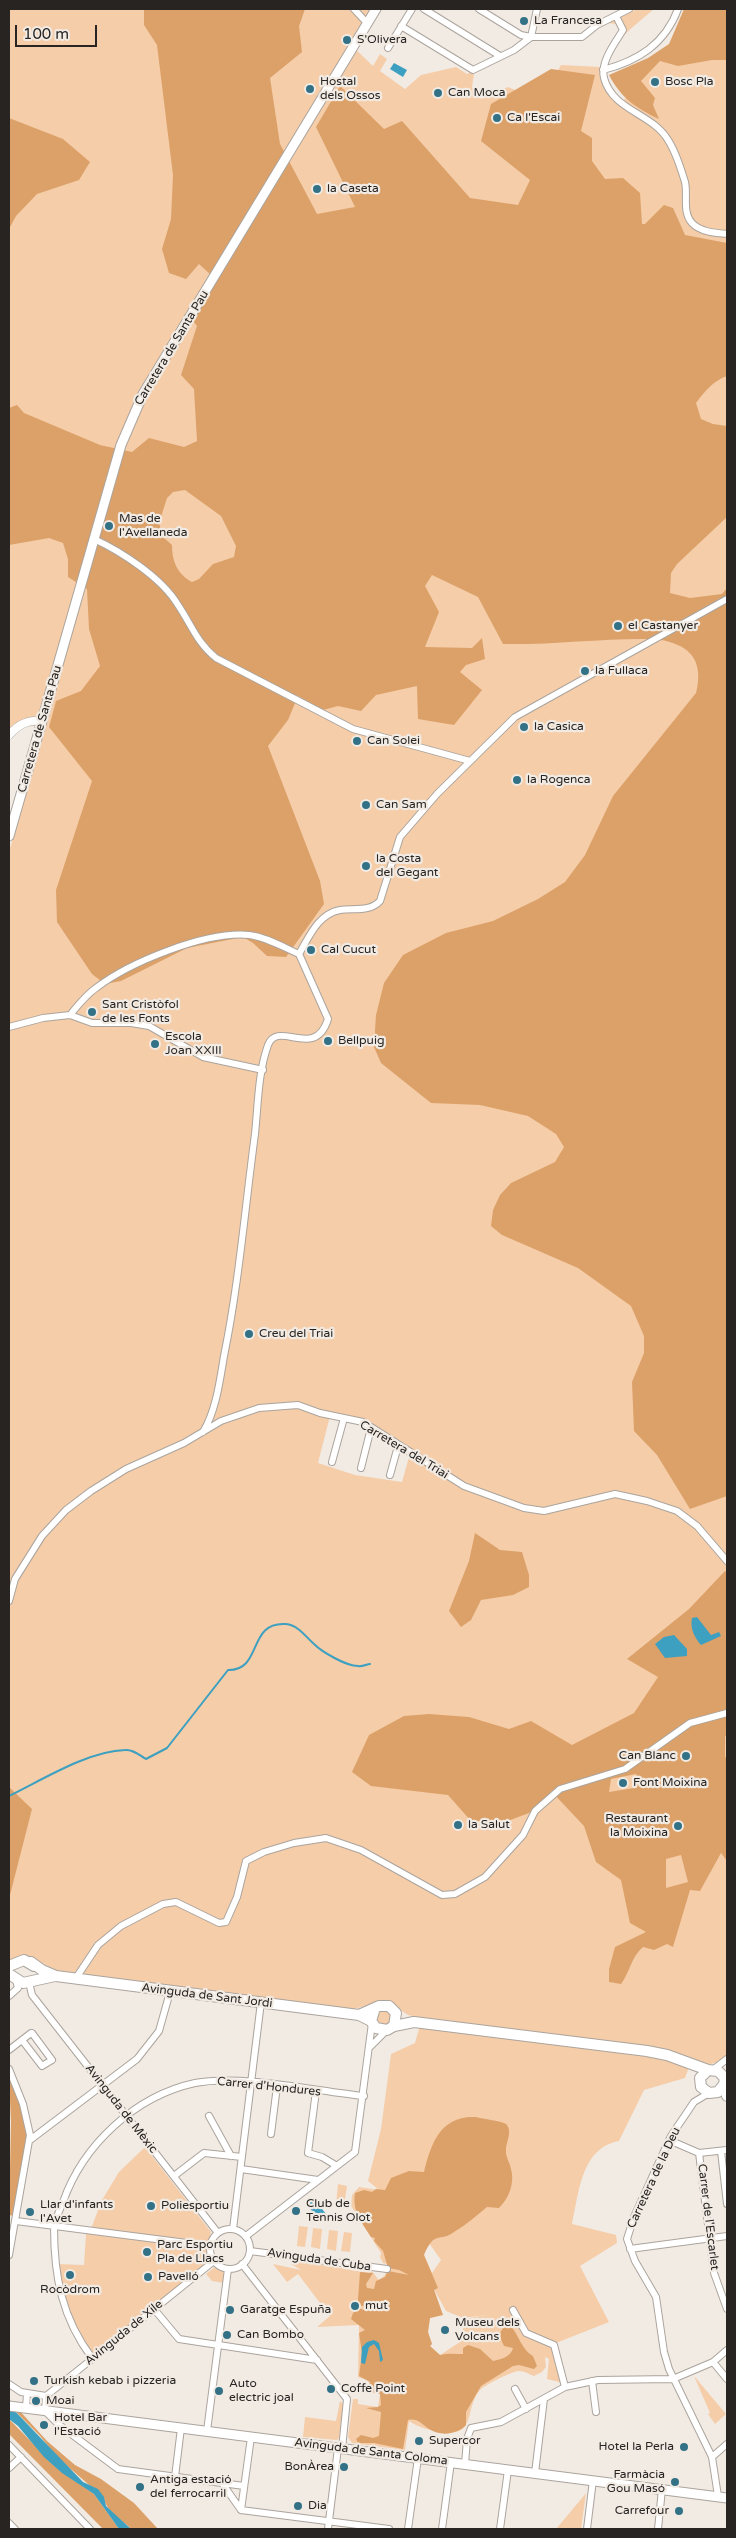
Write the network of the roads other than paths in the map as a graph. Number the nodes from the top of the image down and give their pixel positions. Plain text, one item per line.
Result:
1 (354, 9) edge
2 (376, 9) edge
3 (412, 9) edge
4 (424, 9) edge
5 (478, 9) edge
6 (537, 9) edge
7 (630, 9) edge
8 (678, 9) edge
9 (616, 16) junction
10 (368, 24) junction
11 (401, 26) junction
12 (531, 37) junction
13 (388, 48) dead end
14 (500, 56) junction
15 (603, 70) junction
16 (727, 234) edge
17 (94, 539) junction
18 (727, 599) edge
19 (42, 721) junction
20 (9, 735) edge
21 (470, 761) junction
22 (9, 836) edge
23 (299, 954) junction
24 (70, 1016) junction
25 (9, 1027) edge
26 (263, 1070) junction
27 (344, 1418) junction
28 (371, 1428) junction
29 (203, 1432) junction
30 (398, 1446) junction
31 (332, 1462) dead end
32 (361, 1468) dead end
33 (390, 1475) dead end
34 (727, 1561) edge
35 (9, 1601) edge
36 (727, 1714) edge
37 (31, 1962) junction
38 (14, 1963) edge
39 (56, 1976) junction
40 (13, 1977) edge
41 (76, 1978) junction
42 (30, 1982) junction
43 (170, 1992) junction
44 (9, 1996) edge
45 (261, 2002) junction
46 (396, 2013) junction
47 (372, 2018) junction
48 (414, 2022) junction
49 (390, 2028) junction
50 (22, 2040) junction
51 (370, 2048) junction
52 (9, 2050) edge
53 (727, 2060) edge
54 (690, 2064) junction
55 (9, 2069) edge
56 (711, 2069) junction
57 (700, 2078) junction
58 (725, 2078) edge
59 (252, 2082) junction
60 (102, 2085) junction
61 (277, 2086) junction
62 (316, 2091) junction
63 (712, 2093) junction
64 (364, 2096) junction
65 (727, 2098) edge
66 (127, 2116) junction
67 (209, 2116) dead end
68 (271, 2134) dead end
69 (30, 2140) junction
70 (669, 2140) junction
71 (724, 2150) edge
72 (699, 2153) junction
73 (232, 2156) junction
74 (242, 2157) junction
75 (336, 2166) junction
76 (240, 2169) junction
77 (174, 2176) junction
78 (318, 2180) junction
79 (727, 2204) edge
80 (16, 2221) junction
81 (54, 2227) junction
82 (233, 2229) junction
83 (218, 2232) junction
84 (246, 2236) junction
85 (727, 2236) edge
86 (710, 2238) junction
87 (210, 2246) junction
88 (630, 2249) junction
89 (250, 2251) junction
90 (9, 2255) edge
91 (214, 2261) junction
92 (242, 2264) junction
93 (228, 2269) junction
94 (387, 2269) dead end
95 (154, 2308) junction
96 (727, 2309) edge
97 (513, 2310) dead end
98 (218, 2345) junction
99 (727, 2350) edge
100 (92, 2358) junction
101 (317, 2360) junction
102 (713, 2362) junction
103 (673, 2379) junction
104 (727, 2379) edge
105 (592, 2381) junction
106 (9, 2384) edge
107 (565, 2387) junction
108 (515, 2389) dead end
109 (27, 2393) junction
110 (46, 2396) junction
111 (544, 2399) junction
112 (12, 2406) edge
113 (26, 2408) junction
114 (526, 2409) junction
115 (45, 2411) junction
116 (596, 2412) dead end
117 (67, 2414) junction
118 (63, 2427) junction
119 (181, 2428) junction
120 (207, 2431) junction
121 (251, 2437) junction
122 (727, 2444) edge
123 (9, 2445) edge
124 (340, 2449) junction
125 (712, 2456) junction
126 (21, 2457) junction
127 (418, 2458) junction
128 (451, 2462) junction
129 (465, 2464) junction
130 (9, 2468) edge
131 (508, 2470) junction
132 (535, 2473) junction
133 (175, 2477) junction
134 (593, 2480) junction
135 (222, 2483) junction
136 (244, 2486) junction
137 (662, 2489) junction
138 (723, 2497) edge
139 (241, 2510) junction
140 (9, 2523) edge
141 (328, 2526) edge
142 (15, 2529) edge
143 (90, 2529) edge
144 (384, 2529) edge
145 (389, 2529) edge
146 (408, 2529) edge
147 (442, 2529) edge
148 (500, 2529) edge
149 (587, 2529) edge
150 (658, 2529) edge

1 - 10 street
2 - 10 main road, Carretera de Santa Pau
3 - 11 street
4 - 14 street
5 - 12 street
6 - 12 street
7 - 9 street
8 - 15 street
9 - 12 street
9 - 15 street
10 - 17 main road, Carretera de Santa Pau
11 - 13 street
11 - 14 street
12 - 14 street
15 - 16 street
17 - 19 main road, Carretera de Santa Pau
17 - 21 street
18 - 21 street
19 - 20 street
19 - 22 main road, Carretera de Santa Pau
21 - 23 street
23 - 24 street
23 - 26 street
24 - 25 street
24 - 26 street
26 - 29 street
27 - 28 street, Carretera del Triai
27 - 29 street, Carretera del Triai
27 - 31 street
28 - 30 street, Carretera del Triai
28 - 32 street
29 - 35 street, Carretera del Triai
30 - 33 street
30 - 34 street, Carretera del Triai
36 - 41 street
37 - 38 main road
37 - 39 main road, Avinguda de Sant Jordi
37 - 42 main road
38 - 40 main road
39 - 41 main road, Avinguda de Sant Jordi
39 - 42 main road, Avinguda de Sant Jordi
40 - 42 main road
40 - 44 street
41 - 43 main road, Avinguda de Sant Jordi
42 - 60 street, Avinguda de Mèxic
43 - 45 main road, Avinguda de Sant Jordi
43 - 60 street
45 - 47 main road, Avinguda de Sant Jordi
45 - 59 street
46 - 47 main road
46 - 48 main road
46 - 49 main road
47 - 49 main road
47 - 51 street
48 - 49 main road
48 - 54 main road
49 - 51 street
50 - 50 street
50 - 52 street
51 - 64 street
53 - 56 street
54 - 56 main road
54 - 57 main road
55 - 69 street
56 - 57 main road
56 - 58 main road
57 - 63 main road
58 - 63 main road
58 - 65 main road
59 - 61 street, Carrer d'Hondures
59 - 66 street, Carrer d'Hondures
59 - 74 street
60 - 66 street, Avinguda de Mèxic
60 - 69 street
61 - 62 street, Carrer d'Hondures
61 - 68 street
62 - 64 street, Carrer d'Hondures
62 - 75 street
63 - 65 main road
63 - 70 street, Carretera de la Deu
64 - 75 street
66 - 77 street, Avinguda de Mèxic
66 - 81 street, Carrer d'Hondures
67 - 73 street
69 - 80 street
70 - 72 street
70 - 88 street, Carretera de la Deu
71 - 72 street
71 - 79 street
72 - 86 street, Carrer de l'Escarlet
73 - 74 street
73 - 77 street
74 - 76 street
75 - 78 street
76 - 78 street
76 - 82 street
77 - 83 street, Avinguda de Mèxic
78 - 84 street
80 - 81 street
80 - 90 street
81 - 87 street
81 - 100 street, Carrer d'Hondures
82 - 83 street
82 - 84 street
83 - 87 street
84 - 89 street
85 - 86 street
86 - 88 street
86 - 96 street, Carrer de l'Escarlet
87 - 91 street
88 - 103 street
89 - 92 street
89 - 94 street, Avinguda de Cuba
91 - 93 street
91 - 95 street, Avinguda de Xile
92 - 93 street
92 - 101 street
93 - 98 street
95 - 98 street
95 - 100 street, Avinguda de Xile
97 - 107 street
98 - 101 street
98 - 120 street
99 - 102 street
100 - 110 street, Avinguda de Xile
101 - 124 street
102 - 103 street
102 - 104 street
103 - 105 street
103 - 125 street
105 - 107 street
105 - 116 street
106 - 109 street
107 - 111 street
108 - 114 street
109 - 110 street
109 - 113 street
110 - 115 street
111 - 114 street
111 - 132 street
112 - 113 main road, Avinguda de Santa Coloma
113 - 115 main road, Avinguda de Santa Coloma
114 - 129 street
115 - 117 main road, Avinguda de Santa Coloma
115 - 118 street
117 - 118 street
117 - 119 main road, Avinguda de Santa Coloma
118 - 133 street
119 - 120 main road, Avinguda de Santa Coloma
119 - 133 street
120 - 121 main road, Avinguda de Santa Coloma
121 - 124 main road, Avinguda de Santa Coloma
121 - 136 street
122 - 125 street
123 - 126 street
124 - 127 main road, Avinguda de Santa Coloma
124 - 141 street
125 - 138 street
126 - 130 street
126 - 143 street
127 - 128 main road, Avinguda de Santa Coloma
127 - 146 street
128 - 129 main road, Avinguda de Santa Coloma
128 - 147 street
129 - 131 main road, Avinguda de Santa Coloma
131 - 132 main road, Avinguda de Santa Coloma
131 - 148 street
132 - 134 main road, Avinguda de Santa Coloma
133 - 135 street
134 - 137 main road, Avinguda de Santa Coloma
134 - 149 street
135 - 136 street
135 - 139 street
136 - 139 street
137 - 138 main road, Avinguda de Santa Coloma
137 - 150 street
139 - 141 street
140 - 142 street
141 - 144 street
144 - 145 street

